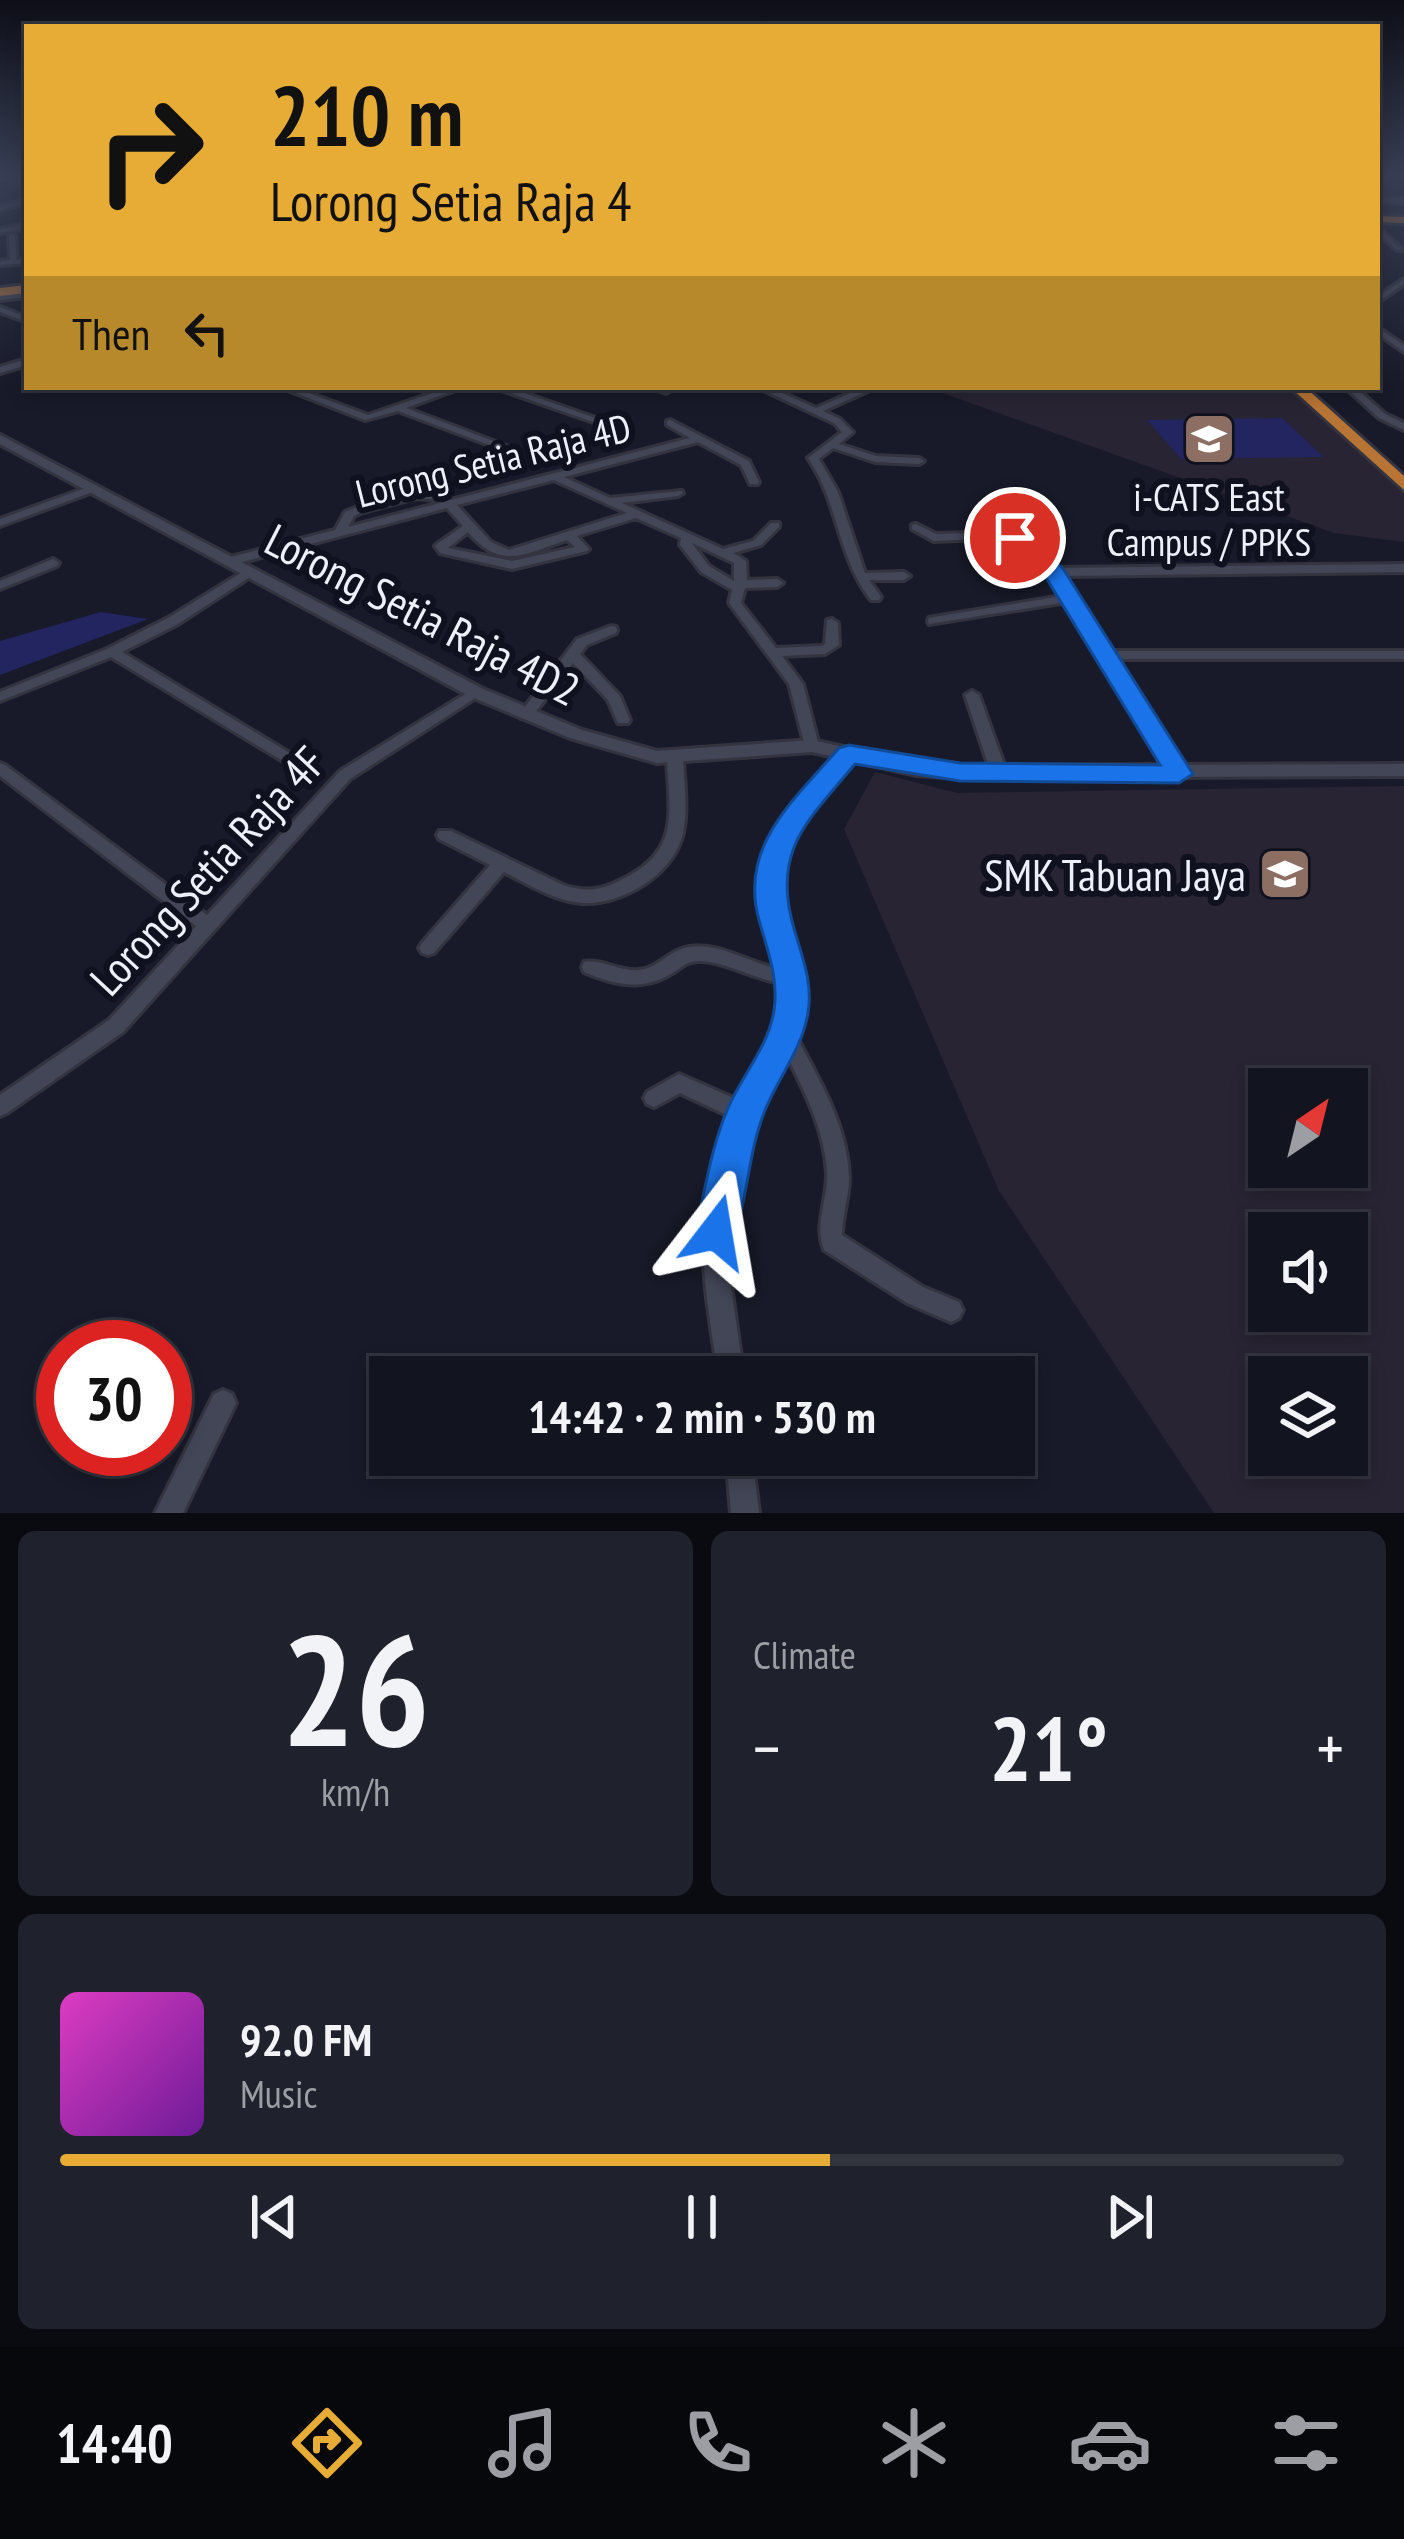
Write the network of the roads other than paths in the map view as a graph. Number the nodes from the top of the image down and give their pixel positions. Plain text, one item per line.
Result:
1 (16, 247) edge
2 (24, 260) edge
3 (14, 262) junction
4 (0, 263) edge
5 (1396, 287) edge
6 (1404, 297) edge
7 (293, 390) edge
8 (450, 390) edge
9 (506, 390) edge
10 (769, 390) edge
11 (865, 390) edge
12 (1300, 390) edge
13 (1325, 390) edge
14 (1353, 390) edge
15 (402, 410) junction
16 (816, 411) junction
17 (602, 422) dead end
18 (670, 423) dead end
19 (1404, 427) edge
20 (701, 438) junction
21 (0, 439) edge
22 (830, 444) junction
23 (505, 447) dead end
24 (919, 461) dead end
25 (1404, 465) edge
26 (556, 477) junction
27 (754, 482) dead end
28 (1404, 484) edge
29 (94, 488) junction
30 (678, 493) dead end
31 (610, 501) junction
32 (448, 503) junction
33 (636, 514) junction
34 (0, 523) edge
35 (775, 525) dead end
36 (916, 527) dead end
37 (467, 529) junction
38 (687, 536) junction
39 (572, 538) junction
40 (724, 552) junction
41 (231, 561) junction
42 (52, 563) dead end
43 (1404, 568) edge
44 (249, 572) junction
45 (1054, 572) junction
46 (904, 576) dead end
47 (863, 577) junction
48 (777, 584) dead end
49 (0, 585) edge
50 (739, 586) junction
51 (875, 597) dead end
52 (1070, 598) junction
53 (934, 621) dead end
54 (832, 623) dead end
55 (610, 630) dead end
56 (112, 652) junction
57 (772, 652) junction
58 (1404, 655) edge
59 (574, 656) junction
60 (1107, 656) junction
61 (476, 692) junction
62 (972, 695) dead end
63 (0, 697) edge
64 (526, 715) junction
65 (622, 720) dead end
66 (812, 746) junction
67 (849, 754) junction
68 (674, 758) junction
69 (293, 761) dead end
70 (0, 768) edge
71 (1404, 770) edge
72 (999, 773) junction
73 (1179, 774) junction
74 (445, 835) dead end
75 (503, 862) junction
76 (209, 926) junction
77 (428, 948) dead end
78 (591, 968) dead end
79 (792, 976) junction
80 (786, 1035) junction
81 (654, 1098) dead end
82 (0, 1107) edge
83 (744, 1113) junction
84 (951, 1310) dead end
85 (729, 1356) edge
86 (223, 1403) dead end
87 (741, 1476) edge
88 (745, 1512) edge
89 (169, 1513) edge

1 - 3 street
2 - 3 street
3 - 4 street
5 - 6 street
7 - 15 street
8 - 15 street
9 - 17 street
10 - 16 street
11 - 16 street
12 - 28 highway
13 - 25 highway
14 - 19 street
15 - 23 street
16 - 22 street
18 - 20 street
20 - 26 street, Lorong Setia Raja 4D
20 - 27 street
21 - 29 street, Lorong Setia Raja 4D2
22 - 24 street
22 - 47 street
26 - 31 street
26 - 32 street, Lorong Setia Raja 4D
29 - 34 street
29 - 41 street, Lorong Setia Raja 4D2
30 - 31 street
31 - 33 street
32 - 37 street
32 - 41 street, Lorong Setia Raja 4D
33 - 38 street
33 - 39 street
35 - 40 street
36 - 45 street
37 - 39 street
37 - 39 street
38 - 40 street
38 - 50 street
40 - 50 street
41 - 44 street, Lorong Setia Raja 4D2
42 - 49 street
43 - 45 street
44 - 56 street
44 - 61 street, Lorong Setia Raja 4D2
45 - 52 street
46 - 47 street
47 - 51 street
48 - 50 street
50 - 57 street
52 - 53 street
52 - 60 street
54 - 57 street
55 - 59 street
56 - 63 street
56 - 69 street
57 - 66 street
58 - 60 street
59 - 64 street
59 - 65 street
60 - 73 street
61 - 64 street, Lorong Setia Raja 4D2
61 - 76 street, Lorong Setia Raja 4F
62 - 72 street
64 - 68 street, Lorong Setia Raja 4D2
66 - 67 street, Lorong Setia Raja 4D2
66 - 68 street, Lorong Setia Raja 4D2
67 - 72 street, Lorong Setia Raja 4D2
67 - 79 street
68 - 75 street
70 - 76 street
71 - 73 street, Lorong Setia Raja 4D2
72 - 73 street, Lorong Setia Raja 4D2
74 - 75 street
75 - 77 street
76 - 82 street, Lorong Setia Raja 4F
78 - 79 street
79 - 80 street
80 - 83 street
80 - 84 street
81 - 83 street
83 - 85 street
86 - 89 street
87 - 88 street

